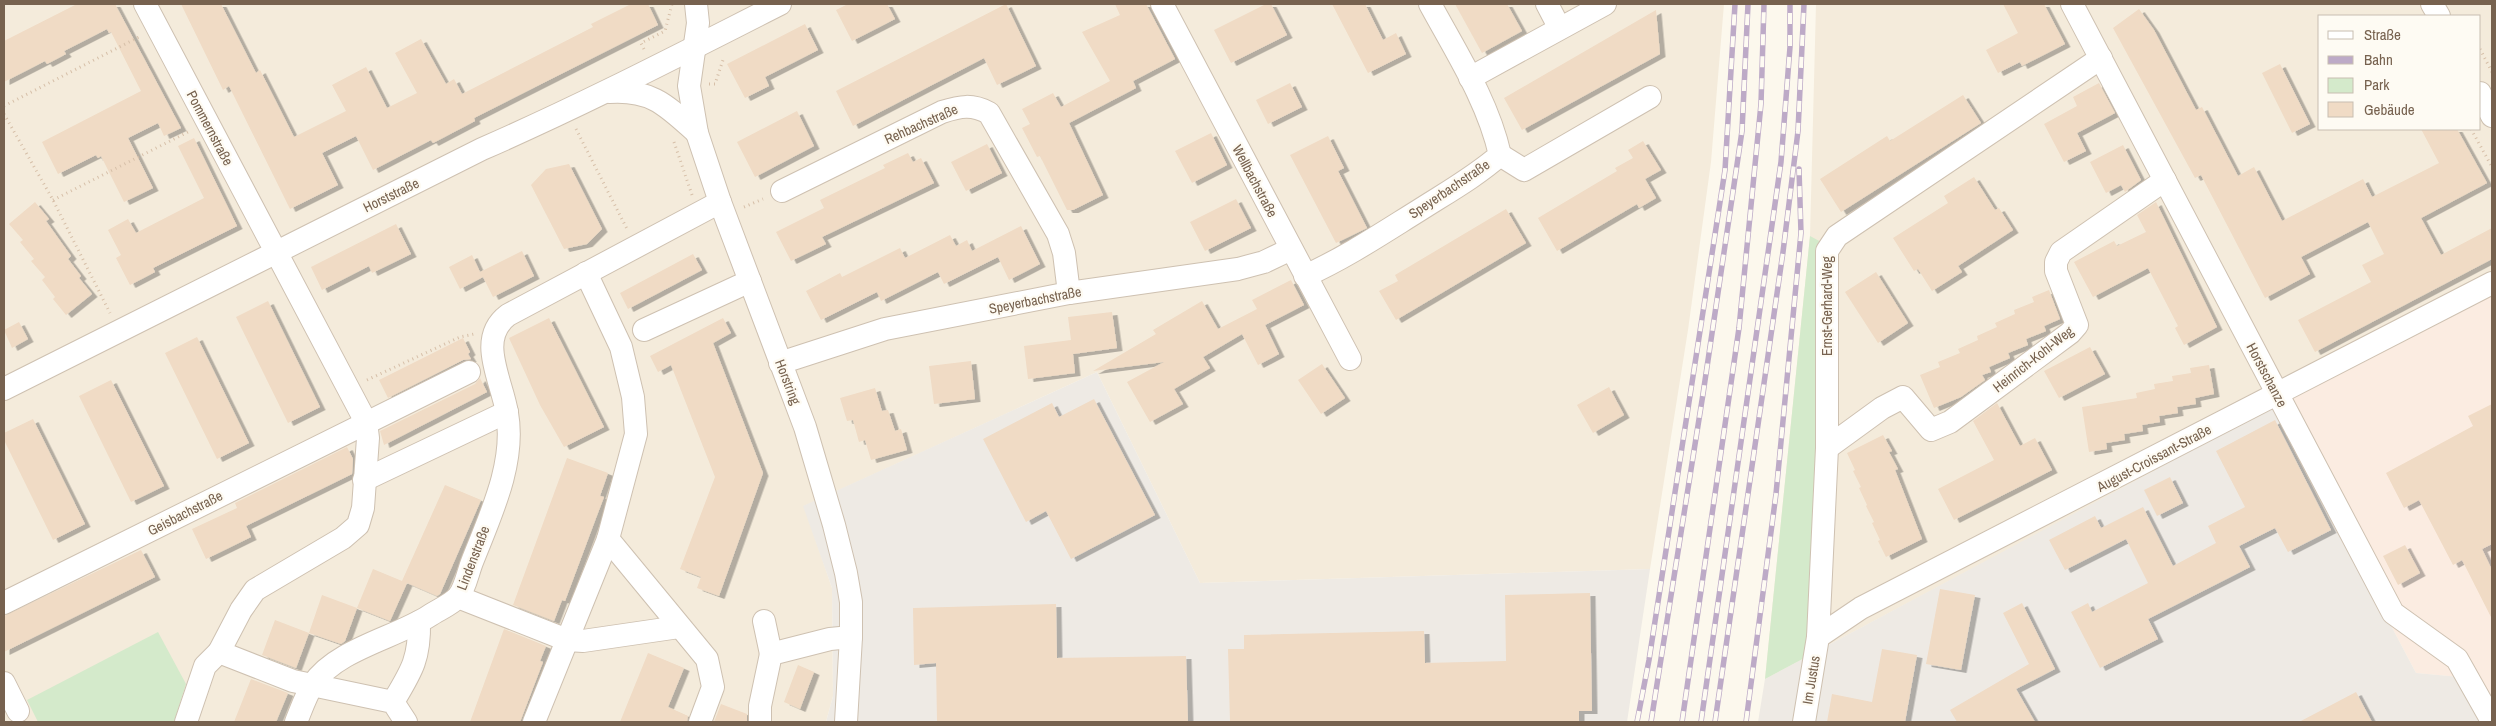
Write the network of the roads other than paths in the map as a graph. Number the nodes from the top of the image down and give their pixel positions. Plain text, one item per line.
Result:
1 (145, 4) edge
2 (696, 4) edge
3 (780, 4) edge
4 (1162, 4) edge
5 (1430, 4) edge
6 (1547, 4) edge
7 (1605, 4) edge
8 (2072, 4) edge
9 (2432, 4) edge
10 (2438, 15) edge
11 (1559, 27) junction
12 (694, 49) junction
13 (2101, 58) junction
14 (1470, 78) junction
15 (606, 92) junction
16 (2481, 95) edge
17 (1650, 97) dead end
18 (2492, 116) edge
19 (697, 133) junction
20 (1500, 155) junction
21 (2165, 180) junction
22 (782, 190) road end
23 (722, 209) junction
24 (1291, 249) junction
25 (275, 252) junction
26 (586, 273) junction
27 (1305, 276) junction
28 (750, 281) junction
29 (2492, 283) edge
30 (1069, 293) junction
31 (644, 330) dead end
32 (1350, 358) dead end
33 (780, 363) junction
34 (469, 372) dead end
35 (4, 389) edge
36 (2276, 394) junction
37 (507, 412) junction
38 (367, 430) junction
39 (1827, 448) junction
40 (364, 480) junction
41 (608, 539) junction
42 (458, 597) junction
43 (4, 603) edge
44 (764, 621) dead end
45 (419, 622) junction
46 (679, 627) junction
47 (852, 637) junction
48 (1818, 637) junction
49 (567, 640) junction
50 (219, 652) junction
51 (771, 654) junction
52 (4, 683) edge
53 (314, 684) junction
54 (393, 702) junction
55 (17, 718) edge
56 (2492, 721) edge
57 (186, 722) edge
58 (296, 722) edge
59 (406, 722) edge
60 (534, 722) edge
61 (700, 722) edge
62 (760, 722) edge
63 (846, 722) edge
64 (1804, 722) edge

1 - 25 street, Pommernstraße
2 - 12 street, Horstring
3 - 12 street, Horststraße
4 - 24 street, Wellbachstraße
5 - 14 street, Speyerbachstraße
6 - 11 street
7 - 11 street
8 - 13 street, Horstschanze
9 - 10 street
11 - 14 street
12 - 15 street, Horststraße
12 - 19 street, Horstring
13 - 21 street, Horstschanze
13 - 39 street, Ernst-Gerhard-Weg
14 - 20 street, Speyerbachstraße
15 - 19 street
15 - 25 street, Horststraße
16 - 18 street
17 - 20 street
19 - 23 street, Horstring
20 - 27 street, Speyerbachstraße
21 - 36 street, Horstschanze
21 - 39 street, Heinrich-Kohl-Weg
22 - 30 street, Rehbachstraße
23 - 26 street
23 - 28 street, Horstring
24 - 27 street, Wellbachstraße
24 - 30 street, Speyerbachstraße
25 - 35 street, Horststraße
25 - 38 street
26 - 37 street, Lindenstraße
26 - 41 street
27 - 32 street, Wellbachstraße
28 - 31 street
28 - 33 street, Horstring
29 - 36 street, August-Croissant-Straße
30 - 33 street, Speyerbachstraße
33 - 47 street, Horstring
34 - 38 street, Geisbachstraße
36 - 48 street, August-Croissant-Straße
36 - 56 street, Horstschanze
37 - 40 street
37 - 42 street, Lindenstraße
38 - 40 street
38 - 43 street, Geisbachstraße
39 - 48 street, Ernst-Gerhard-Weg
40 - 50 street
41 - 46 street
41 - 49 street
42 - 45 street, Lindenstraße
42 - 49 street
44 - 51 street
45 - 53 street, Lindenstraße
45 - 54 street
46 - 49 street
46 - 61 street
47 - 51 street
47 - 63 street, Horstring
48 - 64 street, Im Justus
49 - 60 street
50 - 53 street
50 - 57 street
51 - 62 street
52 - 55 street
53 - 54 street
53 - 58 street, Lindenstraße
54 - 59 street

